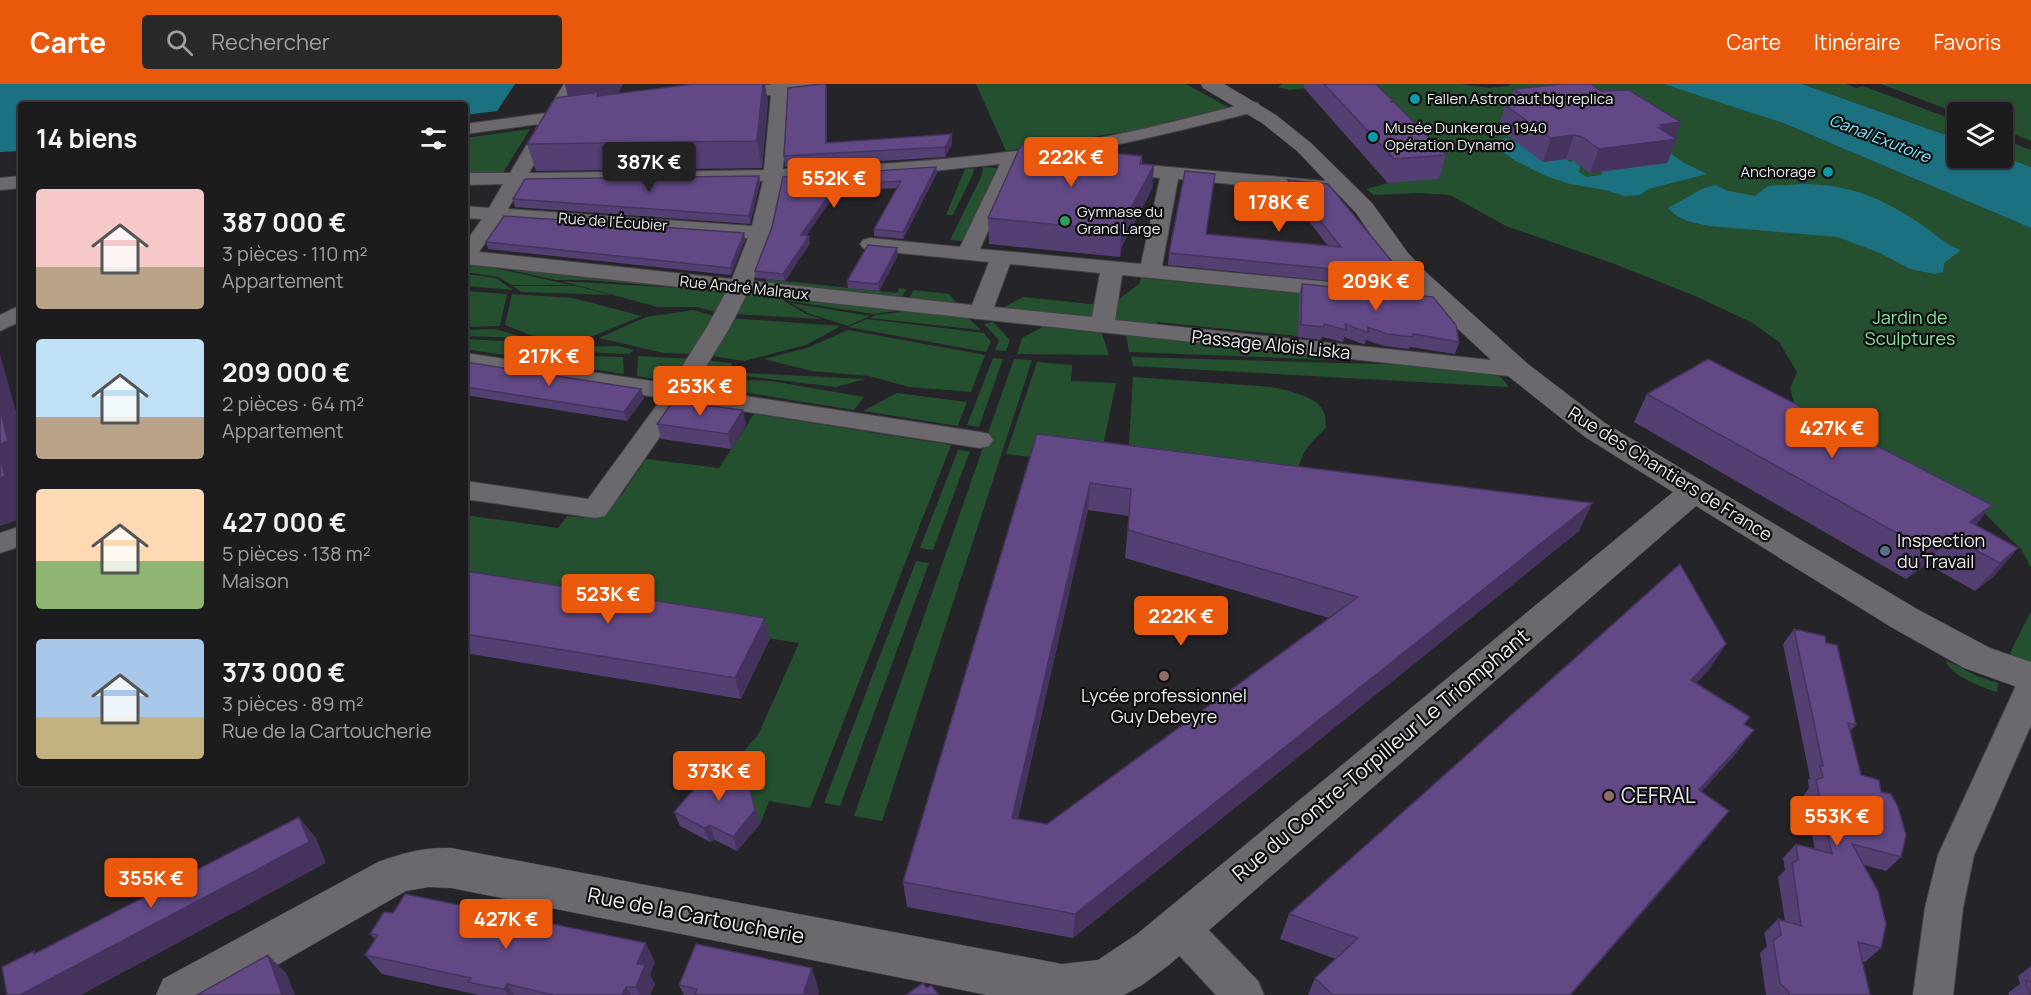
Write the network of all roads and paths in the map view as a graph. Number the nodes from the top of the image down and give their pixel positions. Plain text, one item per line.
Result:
1 (572, 84) edge
2 (813, 84) edge
3 (1210, 84) edge
4 (780, 86) edge
5 (743, 93) edge
6 (1252, 108) junction
7 (598, 112) edge
8 (552, 117) junction
9 (468, 129) edge
10 (1010, 158) junction
11 (1170, 173) junction
12 (773, 175) junction
13 (516, 178) junction
14 (468, 179) edge
15 (18, 182) edge
16 (0, 184) edge
17 (1346, 189) junction
18 (468, 212) edge
19 (495, 214) junction
20 (761, 233) junction
21 (870, 244) edge
22 (468, 253) edge
23 (967, 254) junction
24 (468, 257) edge
25 (1002, 257) junction
26 (1112, 268) junction
27 (1150, 271) junction
28 (742, 282) junction
29 (1365, 293) edge
30 (1412, 298) edge
31 (1441, 301) junction
32 (980, 314) junction
33 (1104, 316) junction
34 (1023, 319) joint
35 (468, 360) edge
36 (1518, 370) junction
37 (677, 393) junction
38 (980, 440) dead end
39 (468, 490) edge
40 (1694, 491) junction
41 (18, 537) edge
42 (0, 543) edge
43 (2031, 678) edge
44 (2031, 682) edge
45 (1179, 927) junction
46 (1061, 991) edge
47 (180, 995) edge
48 (1244, 995) edge
49 (1933, 995) edge

1 - 8 street
2 - 4 street
3 - 6 street, Rue des Chantiers de France
4 - 5 street
4 - 12 street
6 - 10 street
6 - 17 street, Rue des Chantiers de France
7 - 8 street
8 - 9 street
8 - 13 street
10 - 11 street
10 - 12 street
10 - 23 street
11 - 17 street
11 - 27 street
12 - 13 street
12 - 20 street
13 - 14 street
13 - 19 street
15 - 16 street
17 - 31 street, Rue des Chantiers de France
18 - 19 street, Rue de l'Écubier
19 - 20 street, Rue de l'Écubier
19 - 22 street
20 - 28 street
21 - 23 street
23 - 25 street
24 - 28 street, Rue André Malraux
25 - 26 street
25 - 32 street
26 - 27 street
26 - 33 street
27 - 29 street
28 - 32 street, Rue André Malraux
28 - 37 street
30 - 31 street
31 - 36 street, Rue des Chantiers de France
32 - 34 street, Rue André Malraux
33 - 34 street, Passage Aloïs Liska
33 - 36 street, Passage Aloïs Liska
35 - 37 street
36 - 40 street, Rue des Chantiers de France
37 - 38 street
37 - 39 street
40 - 43 street, Rue des Chantiers de France
40 - 45 street, Rue du Contre-Torpilleur Le Triomphant
41 - 42 street
44 - 49 street
45 - 46 street, Rue du Contre-Torpilleur Le Triomphant
45 - 48 street
46 - 47 street, Rue de la Cartoucherie

